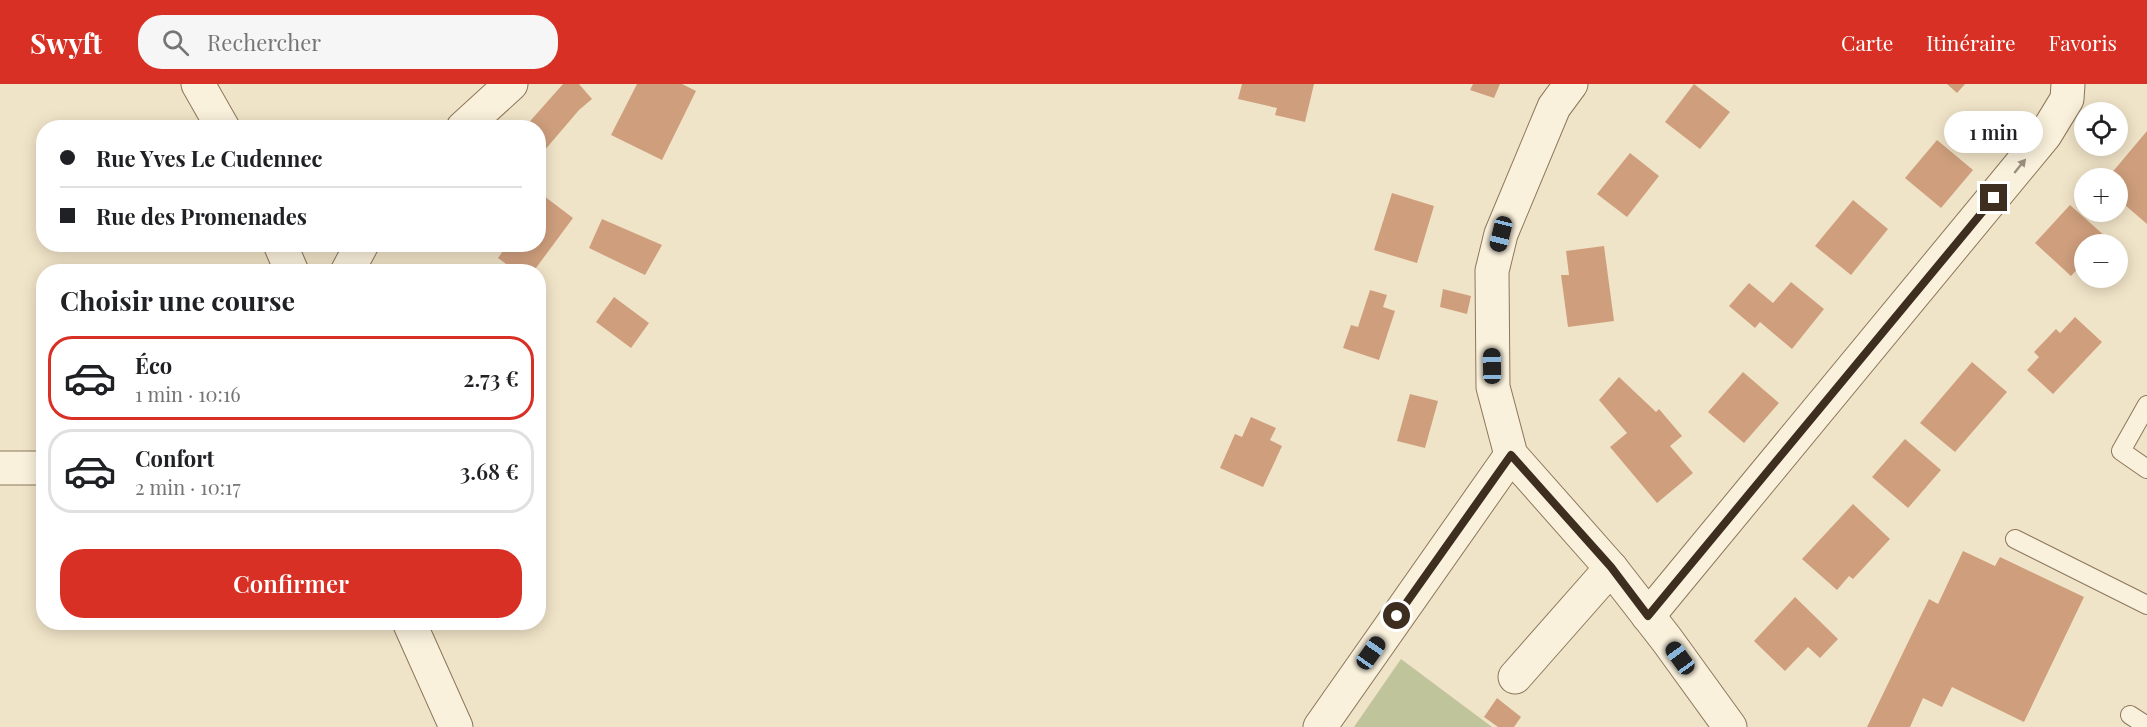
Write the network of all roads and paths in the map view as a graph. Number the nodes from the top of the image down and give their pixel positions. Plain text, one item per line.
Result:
1 (198, 84) edge
2 (512, 84) edge
3 (1571, 84) edge
4 (2068, 84) edge
5 (218, 120) edge
6 (472, 120) edge
7 (2147, 405) edge
8 (1511, 455) junction
9 (0, 468) edge
10 (36, 468) edge
11 (2147, 470) edge
12 (2014, 539) dead end
13 (1611, 567) junction
14 (2147, 605) edge
15 (1648, 616) junction
16 (413, 630) edge
17 (1515, 677) dead end
18 (2130, 715) dead end
19 (2147, 726) edge
20 (456, 727) edge
21 (1320, 727) edge
22 (1730, 727) edge

1 - 5 street
2 - 6 street
3 - 8 street
15 -> 4 street
7 - 11 lane
8 - 13 street
8 - 21 street
9 - 10 street
12 - 14 lane
13 - 15 street
13 - 17 street
15 - 22 street
16 - 20 street
18 - 19 lane

